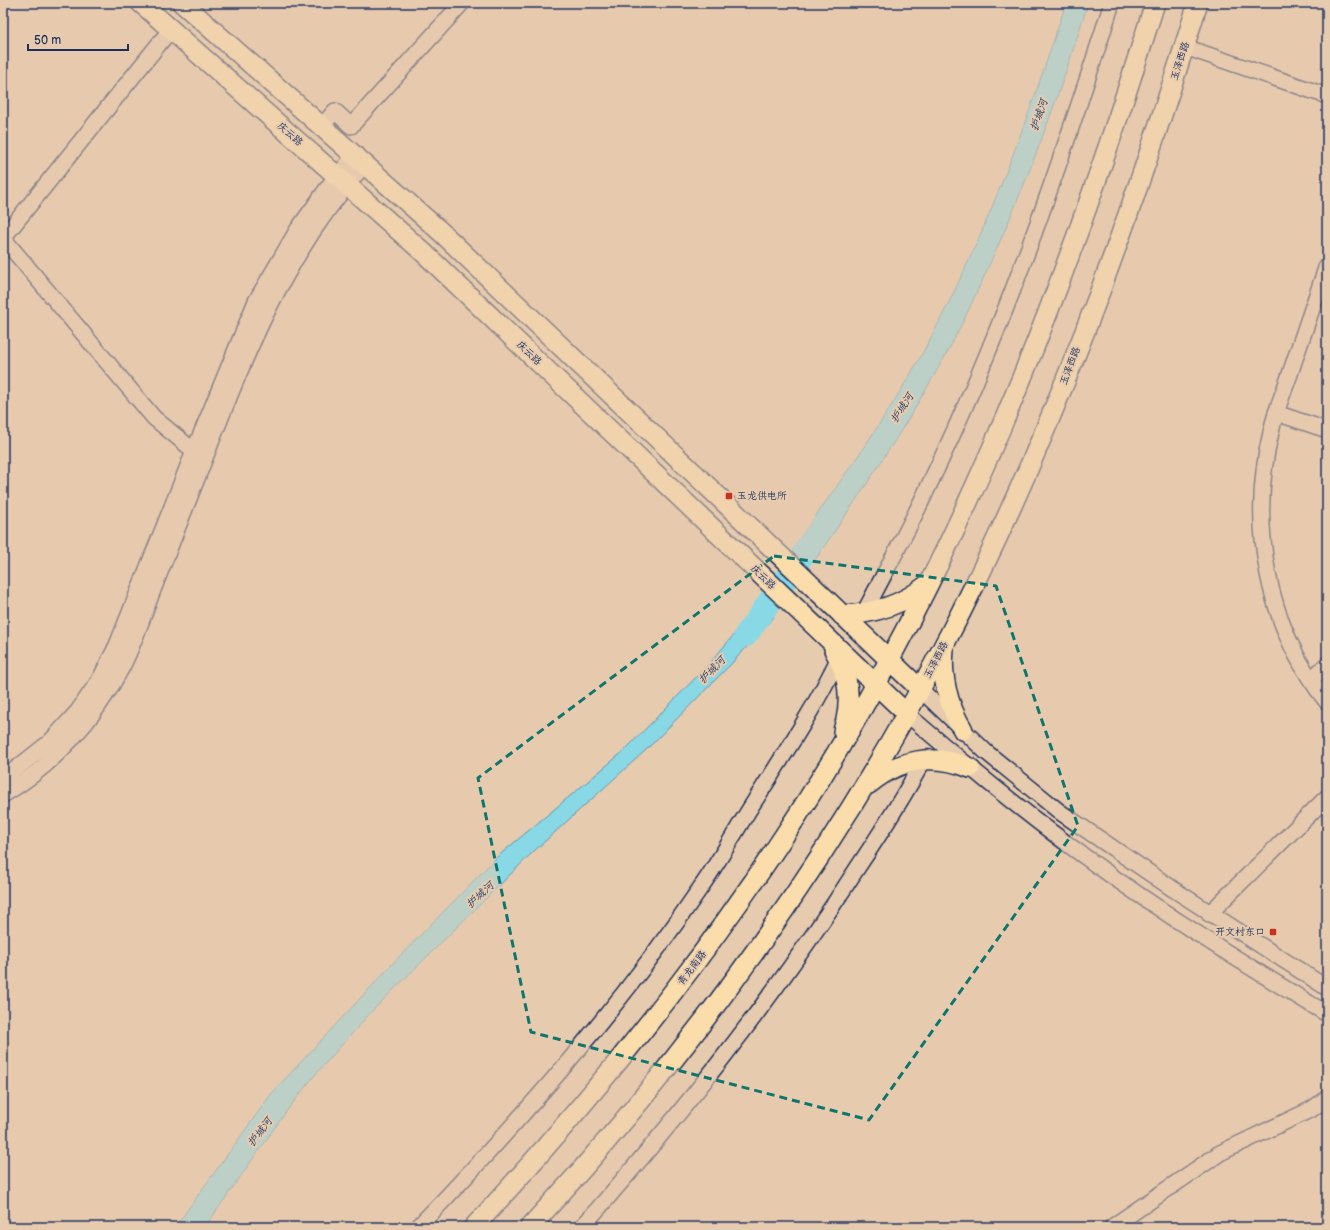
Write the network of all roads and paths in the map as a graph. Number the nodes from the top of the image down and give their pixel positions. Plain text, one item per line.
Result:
1 (141, 3) edge
2 (182, 3) edge
3 (462, 3) edge
4 (1112, 3) edge
5 (1155, 3) edge
6 (1198, 3) edge
7 (171, 29) junction
8 (1185, 47) junction
9 (1327, 96) edge
10 (322, 126) junction
11 (360, 160) junction
12 (342, 180) junction
13 (3, 238) edge
14 (1327, 265) edge
15 (1276, 413) junction
16 (1327, 430) edge
17 (194, 451) junction
18 (930, 582) junction
19 (864, 613) junction
20 (842, 615) junction
21 (826, 637) junction
22 (944, 645) junction
23 (839, 658) junction
24 (889, 660) junction
25 (1327, 664) edge
26 (1310, 680) junction
27 (876, 684) junction
28 (920, 689) junction
29 (1327, 702) edge
30 (907, 714) junction
31 (963, 730) junction
32 (837, 752) junction
33 (924, 759) junction
34 (970, 768) junction
35 (3, 779) edge
36 (3, 795) edge
37 (1327, 798) edge
38 (853, 805) junction
39 (1209, 914) junction
40 (1327, 988) edge
41 (1327, 1014) edge
42 (1327, 1098) edge
43 (418, 1227) edge
44 (474, 1227) edge
45 (530, 1227) edge
46 (582, 1227) edge
47 (1112, 1227) edge

1 - 7 main road, 庆云路
2 - 10 main road
3 - 10 street
4 - 19 street
5 - 18 main road
6 - 8 main road, 玉泽西路
7 - 12 main road, 庆云路
7 - 13 street
8 - 9 street
8 - 22 main road, 玉泽西路
10 - 11 main road
11 - 12 street
11 - 20 main road
12 - 17 street
12 - 21 main road, 庆云路
12 - 36 street
13 - 17 street
14 - 15 street
15 - 16 street
15 - 26 street
17 - 35 street
18 - 19 main road
18 - 24 main road
19 - 20 main road
20 - 24 main road
21 - 23 main road
21 - 27 main road, 庆云路
22 - 28 main road, 玉泽西路
22 - 31 main road
23 - 32 main road
23 - 43 street
24 - 27 main road
24 - 28 main road
25 - 26 street
26 - 29 street
27 - 30 main road, 庆云路
27 - 32 main road, 青龙南路
28 - 30 main road, 玉泽西路
28 - 31 street
30 - 34 street
30 - 38 main road
31 - 39 street
32 - 44 main road, 青龙南路
33 - 34 main road
33 - 38 main road
33 - 46 street
34 - 41 street
37 - 39 street
38 - 45 main road
39 - 40 street
42 - 47 street

